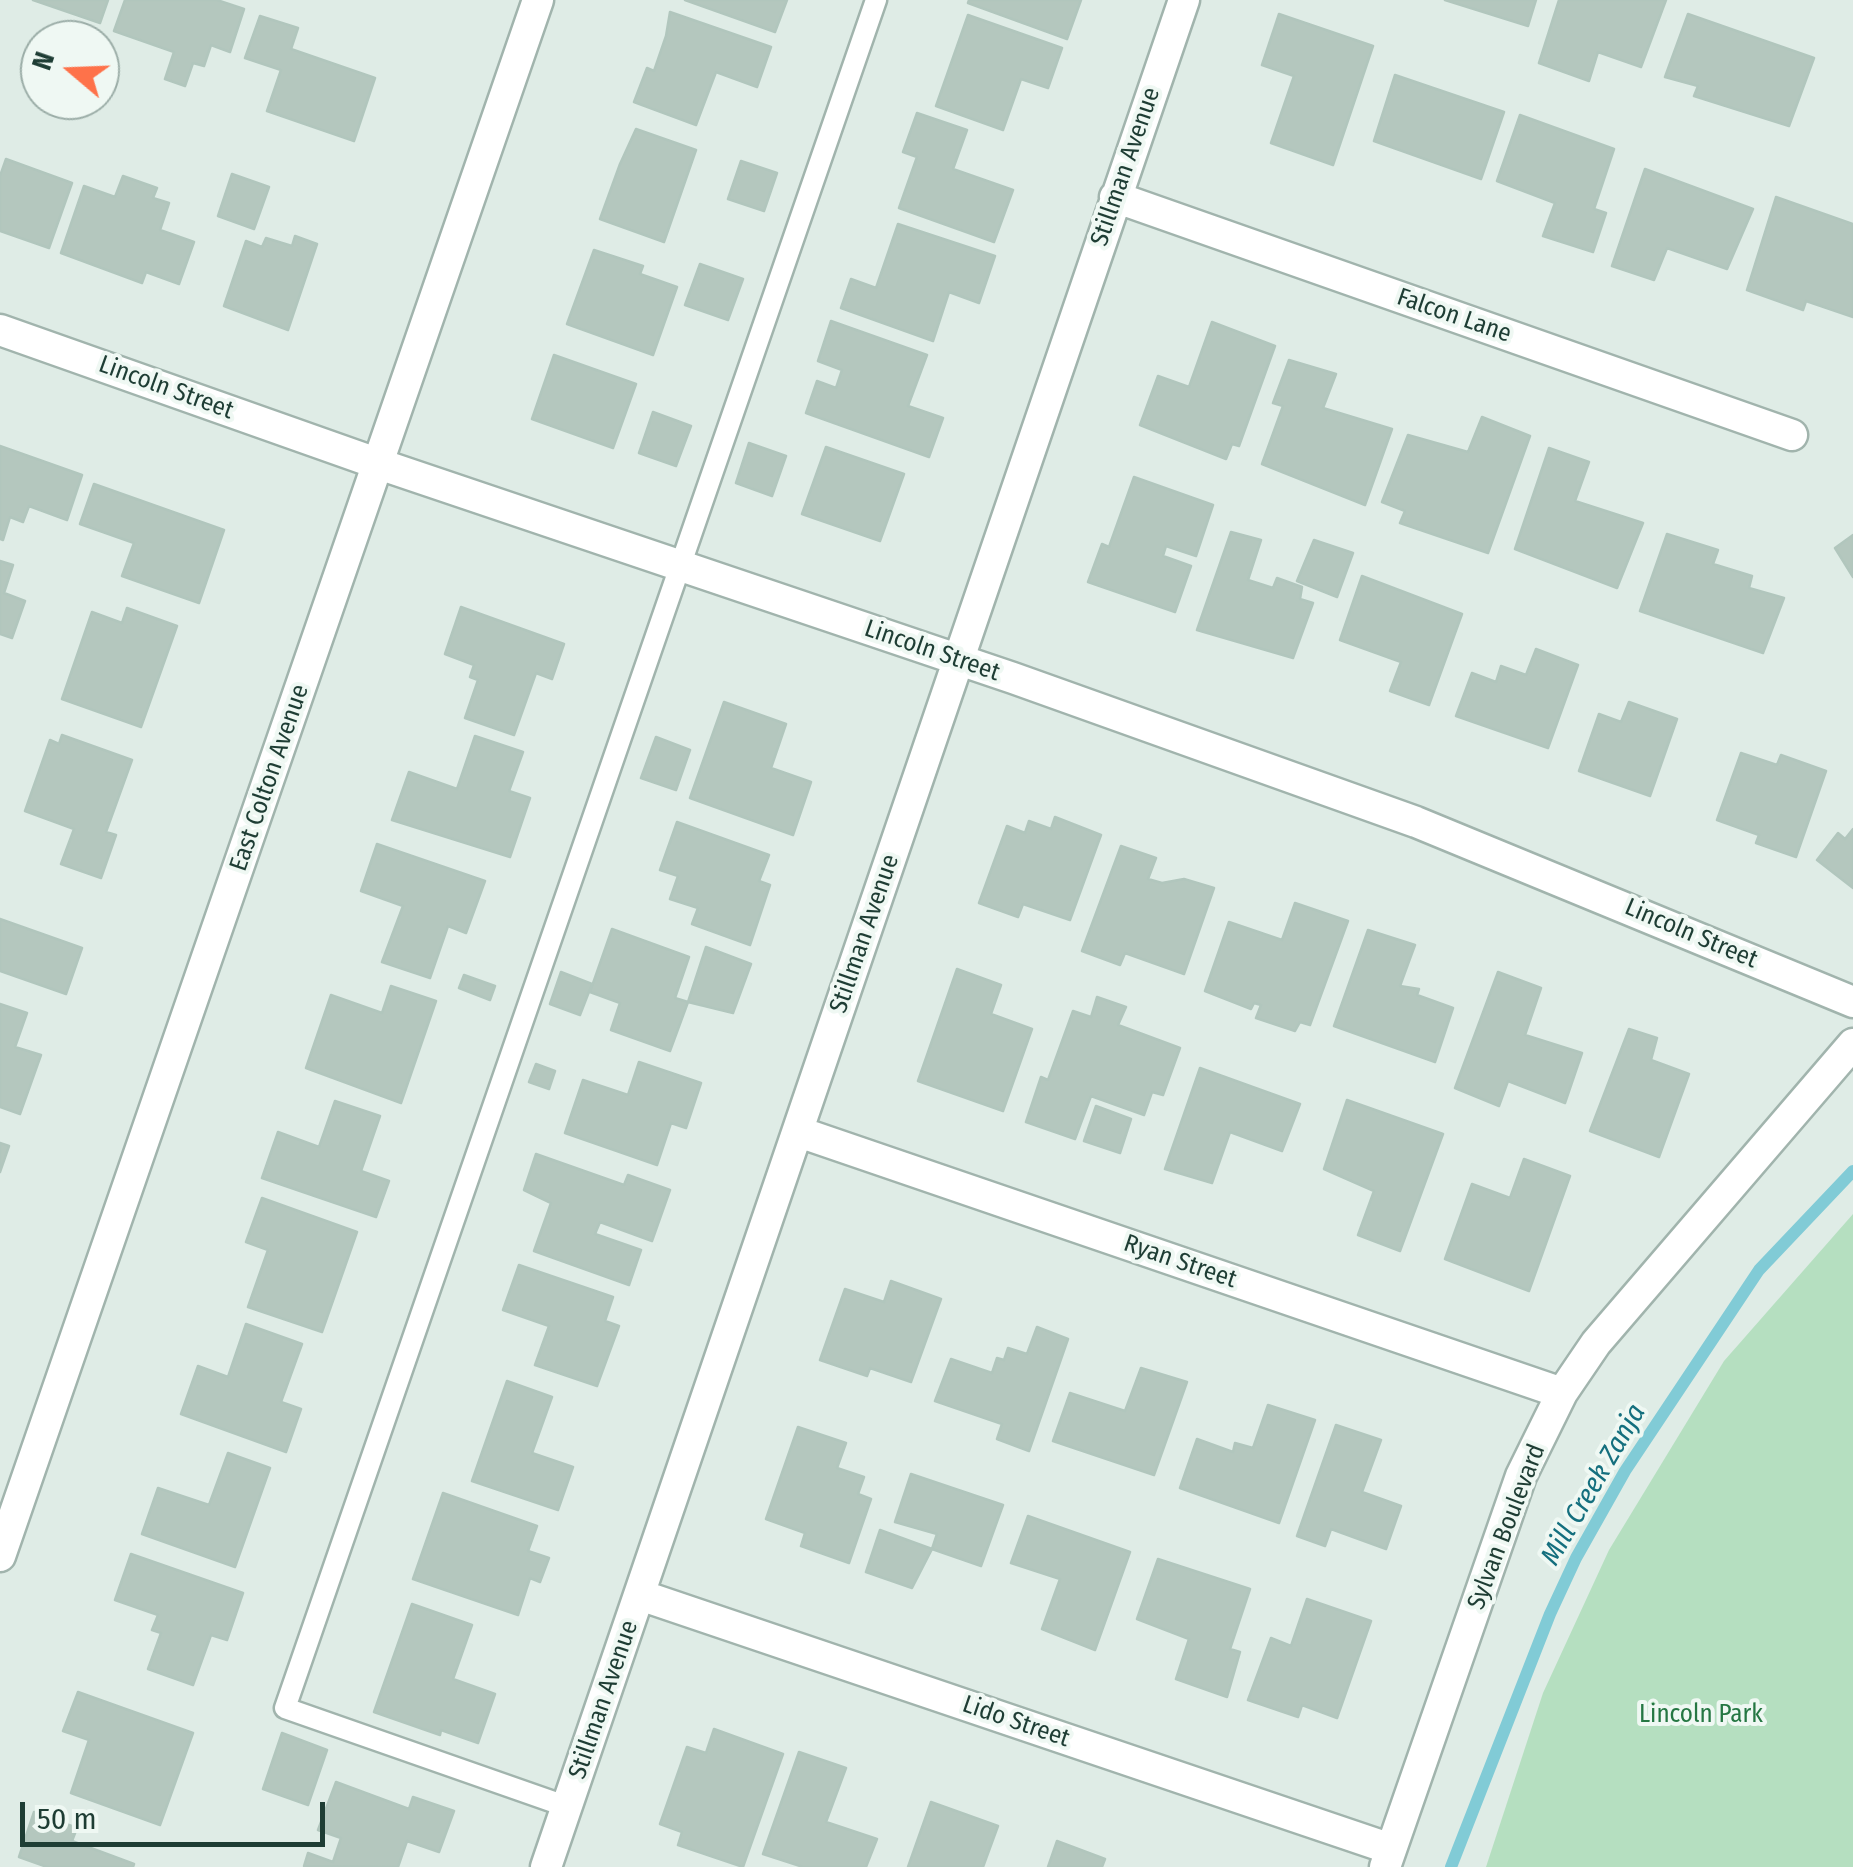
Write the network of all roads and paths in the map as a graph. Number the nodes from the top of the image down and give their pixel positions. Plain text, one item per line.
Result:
1 (538, 0) edge
2 (876, 0) edge
3 (1184, 0) edge
4 (1115, 198) junction
5 (0, 330) edge
6 (1792, 436) dead end
7 (379, 464) junction
8 (680, 566) junction
9 (956, 659) junction
10 (1853, 1002) edge
11 (1853, 1044) edge
12 (798, 1132) junction
13 (1562, 1393) junction
14 (0, 1556) edge
15 (640, 1595) junction
16 (568, 1807) junction
17 (1388, 1858) edge
18 (546, 1867) edge

1 - 7 street, East Colton Avenue
2 - 8 lane
3 - 4 street, Stillman Avenue
4 - 6 street, Falcon Lane
4 - 9 street, Stillman Avenue
5 - 7 street, Lincoln Street
7 - 8 street, Lincoln Street
7 - 14 street, East Colton Avenue
8 - 9 street, Lincoln Street
8 - 16 lane
9 - 10 street, Lincoln Street
9 - 12 street, Stillman Avenue
11 - 13 street, Sylvan Boulevard
12 - 13 street, Ryan Street
12 - 15 street, Stillman Avenue
13 - 17 street, Sylvan Boulevard
15 - 16 street, Stillman Avenue
15 - 17 street, Lido Street
16 - 18 street, Stillman Avenue

